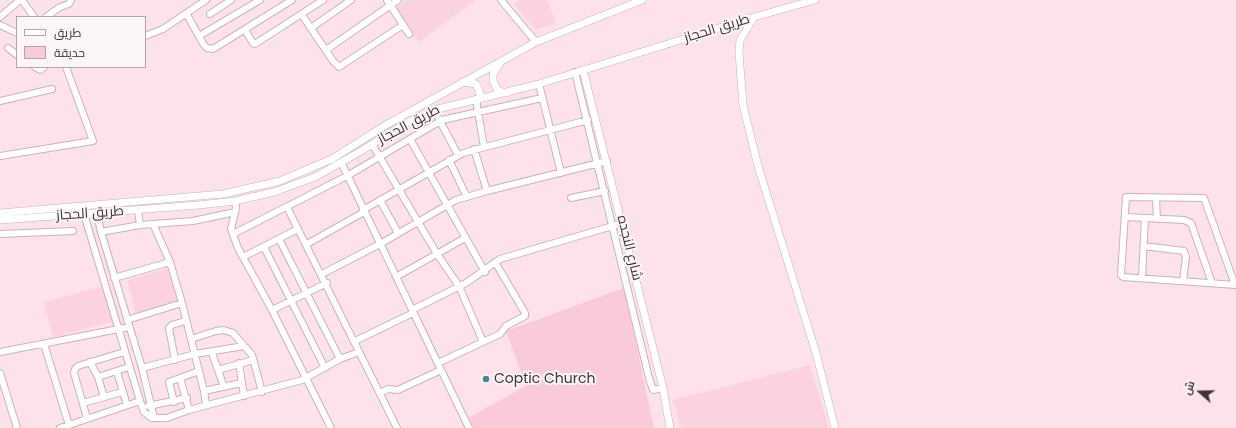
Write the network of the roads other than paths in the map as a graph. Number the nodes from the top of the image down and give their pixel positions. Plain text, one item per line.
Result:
1 (21, 0) edge
2 (58, 0) edge
3 (71, 0) edge
4 (206, 0) edge
5 (231, 0) edge
6 (260, 0) edge
7 (292, 0) edge
8 (310, 0) edge
9 (323, 0) edge
10 (386, 0) edge
11 (398, 0) edge
12 (501, 0) edge
13 (642, 0) edge
14 (815, 0) edge
15 (347, 1) edge
16 (314, 6) junction
17 (390, 6) junction
18 (60, 7) junction
19 (210, 14) dead end
20 (186, 15) junction
21 (302, 15) junction
22 (33, 16) edge
23 (47, 16) edge
24 (0, 17) edge
25 (754, 17) junction
26 (0, 25) edge
27 (403, 25) junction
28 (311, 28) junction
29 (245, 30) junction
30 (16, 32) edge
31 (409, 34) dead end
32 (146, 36) edge
33 (199, 36) junction
34 (536, 42) junction
35 (8, 48) dead end
36 (326, 50) junction
37 (16, 54) edge
38 (503, 60) junction
39 (66, 68) edge
40 (583, 70) junction
41 (576, 72) junction
42 (463, 82) junction
43 (539, 84) junction
44 (52, 89) dead end
45 (508, 93) junction
46 (542, 98) junction
47 (477, 99) junction
48 (0, 101) edge
49 (434, 110) junction
50 (479, 111) junction
51 (588, 120) junction
52 (440, 121) junction
53 (550, 130) junction
54 (410, 139) junction
55 (372, 144) junction
56 (484, 146) junction
57 (474, 149) junction
58 (458, 155) junction
59 (0, 156) edge
60 (379, 158) junction
61 (449, 160) junction
62 (607, 161) junction
63 (341, 162) junction
64 (598, 163) junction
65 (428, 172) junction
66 (561, 173) junction
67 (347, 176) junction
68 (398, 190) junction
69 (605, 190) junction
70 (487, 191) junction
71 (467, 197) junction
72 (571, 198) dead end
73 (1156, 198) junction
74 (235, 200) junction
75 (380, 200) junction
76 (447, 205) junction
77 (288, 207) junction
78 (138, 211) junction
79 (364, 211) junction
80 (235, 212) junction
81 (0, 213) edge
82 (84, 214) junction
83 (97, 214) junction
84 (1125, 217) junction
85 (1145, 218) junction
86 (1156, 219) junction
87 (0, 220) edge
88 (418, 222) junction
89 (623, 223) junction
90 (153, 224) junction
91 (140, 225) junction
92 (614, 226) junction
93 (298, 228) junction
94 (73, 231) dead end
95 (101, 232) junction
96 (398, 233) junction
97 (0, 234) edge
98 (234, 234) junction
99 (465, 238) junction
100 (279, 239) junction
101 (307, 244) junction
102 (380, 244) junction
103 (1144, 246) junction
104 (264, 247) junction
105 (437, 254) junction
106 (243, 257) junction
107 (170, 262) junction
108 (495, 262) junction
109 (484, 272) junction
110 (322, 274) junction
111 (396, 277) junction
112 (114, 278) junction
113 (1142, 278) junction
114 (1183, 281) junction
115 (326, 283) junction
116 (1212, 283) junction
117 (1236, 285) edge
118 (459, 286) junction
119 (306, 293) junction
120 (291, 300) junction
121 (182, 303) junction
122 (272, 310) junction
123 (413, 311) junction
124 (127, 320) junction
125 (185, 321) junction
126 (129, 328) junction
127 (118, 330) junction
128 (191, 339) junction
129 (355, 341) junction
130 (483, 342) junction
131 (44, 344) junction
132 (244, 346) junction
133 (0, 352) edge
134 (124, 352) junction
135 (359, 352) junction
136 (212, 353) junction
137 (195, 354) junction
138 (340, 359) junction
139 (175, 360) junction
140 (253, 360) junction
141 (90, 362) junction
142 (239, 363) junction
143 (438, 363) junction
144 (129, 367) junction
145 (142, 368) junction
146 (325, 368) junction
147 (218, 370) junction
148 (441, 370) junction
149 (199, 371) junction
150 (118, 372) junction
151 (0, 373) edge
152 (98, 378) junction
153 (180, 378) junction
154 (305, 379) junction
155 (241, 383) junction
156 (224, 387) junction
157 (663, 388) junction
158 (204, 391) junction
159 (122, 392) junction
160 (262, 392) junction
161 (380, 393) junction
162 (244, 396) junction
163 (104, 397) junction
164 (187, 398) junction
165 (174, 402) junction
166 (83, 403) junction
167 (141, 404) junction
168 (127, 405) junction
169 (151, 405) junction
170 (206, 406) junction
171 (189, 410) junction
172 (87, 418) junction
173 (154, 418) junction
174 (69, 425) junction
175 (17, 428) edge
176 (60, 428) edge
177 (331, 428) edge
178 (397, 428) edge
179 (469, 428) edge
180 (670, 428) edge
181 (835, 428) edge

1 - 22 street
1 - 24 street
2 - 18 street
3 - 18 street
4 - 20 street
5 - 19 street
6 - 33 street
7 - 29 street
8 - 16 street
9 - 16 street
10 - 17 street
11 - 17 street
12 - 34 street
13 - 34 main road, طريق الحجاز
14 - 25 main road, طريق الحجاز
15 - 28 street
16 - 21 street
17 - 27 street
17 - 36 street
18 - 23 street
20 - 32 street
20 - 33 street
21 - 28 street
21 - 29 street
25 - 40 main road, طريق الحجاز
25 - 181 main road
26 - 30 street
27 - 31 street
27 - 36 street
28 - 36 street
29 - 33 street
34 - 38 main road, طريق الحجاز
35 - 37 street
38 - 42 main road, طريق الحجاز
38 - 45 main road
39 - 59 street
40 - 41 main road, طريق الحجاز
40 - 62 main road, شارع النجده
41 - 43 main road, طريق الحجاز
41 - 51 street
42 - 47 main road
42 - 81 main road, طريق الحجاز
43 - 45 main road, طريق الحجاز
43 - 46 street
44 - 48 street
45 - 47 main road, طريق الحجاز
46 - 50 street
46 - 53 street
47 - 49 main road, طريق الحجاز
47 - 50 street
49 - 52 street
49 - 55 main road, طريق الحجاز
50 - 52 street
50 - 56 street
51 - 53 street
51 - 64 street
52 - 54 street
52 - 58 street
53 - 56 street
53 - 66 street
54 - 60 street
54 - 65 street
55 - 60 street
55 - 63 main road, طريق الحجاز
56 - 57 street
57 - 58 street
57 - 70 street
58 - 61 street
60 - 67 street
60 - 68 street
61 - 65 street
61 - 71 street
62 - 64 street
62 - 89 main road, شارع النجده
63 - 67 street
63 - 74 main road, طريق الحجاز
64 - 66 street
64 - 69 street
65 - 68 street
65 - 76 street
66 - 70 street
67 - 77 street
67 - 79 street
68 - 75 street
68 - 88 street
69 - 72 street
69 - 92 street
70 - 71 street
71 - 76 street
73 - 84 street
73 - 86 street
73 - 117 street
74 - 78 main road, طريق الحجاز
74 - 80 street
75 - 79 street
75 - 96 street
76 - 88 street
76 - 99 street
77 - 93 street
77 - 98 street
78 - 83 main road, طريق الحجاز
78 - 91 street
79 - 101 street
79 - 102 street
80 - 90 street
80 - 98 street
82 - 83 main road, طريق الحجاز
82 - 87 main road, طريق الحجاز
82 - 127 street
83 - 95 street
84 - 85 street
84 - 113 street
85 - 86 street
85 - 103 street
86 - 116 street
88 - 96 street
88 - 105 street
89 - 92 street
89 - 157 main road, شارع النجده
90 - 91 street
90 - 107 street
91 - 95 street
92 - 108 street
92 - 157 street
93 - 100 street
93 - 101 street
94 - 97 street
95 - 112 street
96 - 102 street
98 - 106 street
99 - 105 street
99 - 109 street
100 - 104 street
100 - 119 street
101 - 110 street
102 - 110 street
102 - 111 street
103 - 113 street
103 - 114 street
104 - 106 street
104 - 120 street
105 - 111 street
105 - 118 street
106 - 122 street
107 - 112 street
107 - 121 street
108 - 109 street
108 - 130 street
109 - 118 street
110 - 115 street
111 - 123 street
112 - 124 street
113 - 114 street
114 - 116 street
115 - 119 street
115 - 129 street
116 - 117 street
118 - 123 street
118 - 130 street
119 - 120 street
119 - 138 street
120 - 122 street
120 - 146 street
121 - 124 street
121 - 125 street
122 - 154 street
123 - 129 street
123 - 143 street
124 - 126 street
125 - 128 street
125 - 139 street
126 - 127 street
126 - 145 street
127 - 131 street
127 - 134 street
128 - 132 street
128 - 137 street
129 - 135 street
130 - 143 street
131 - 133 street
131 - 174 street
132 - 136 street
132 - 140 street
134 - 141 street
134 - 144 street
135 - 138 street
135 - 161 street
136 - 137 street
136 - 147 street
137 - 139 street
137 - 149 street
138 - 146 street
139 - 145 street
140 - 142 street
140 - 160 street
141 - 152 street
141 - 166 street
142 - 147 street
142 - 155 street
143 - 148 street
144 - 150 street
144 - 167 street
145 - 169 street
146 - 154 street
147 - 156 street
148 - 161 street
148 - 179 street
149 - 153 street
149 - 158 street
150 - 152 street
150 - 159 street
151 - 175 street
152 - 163 street
153 - 164 street
153 - 165 street
154 - 160 street
154 - 177 street
155 - 156 street
155 - 162 street
156 - 158 street
157 - 180 main road, شارع النجده
158 - 170 street
159 - 163 street
159 - 168 street
160 - 162 street
161 - 178 street
162 - 170 street
163 - 166 street
164 - 165 street
164 - 171 street
165 - 169 street
166 - 172 street
167 - 168 street
167 - 169 street
167 - 173 street
168 - 172 street
169 - 173 street
170 - 171 street
171 - 173 street
172 - 174 street
174 - 176 street

